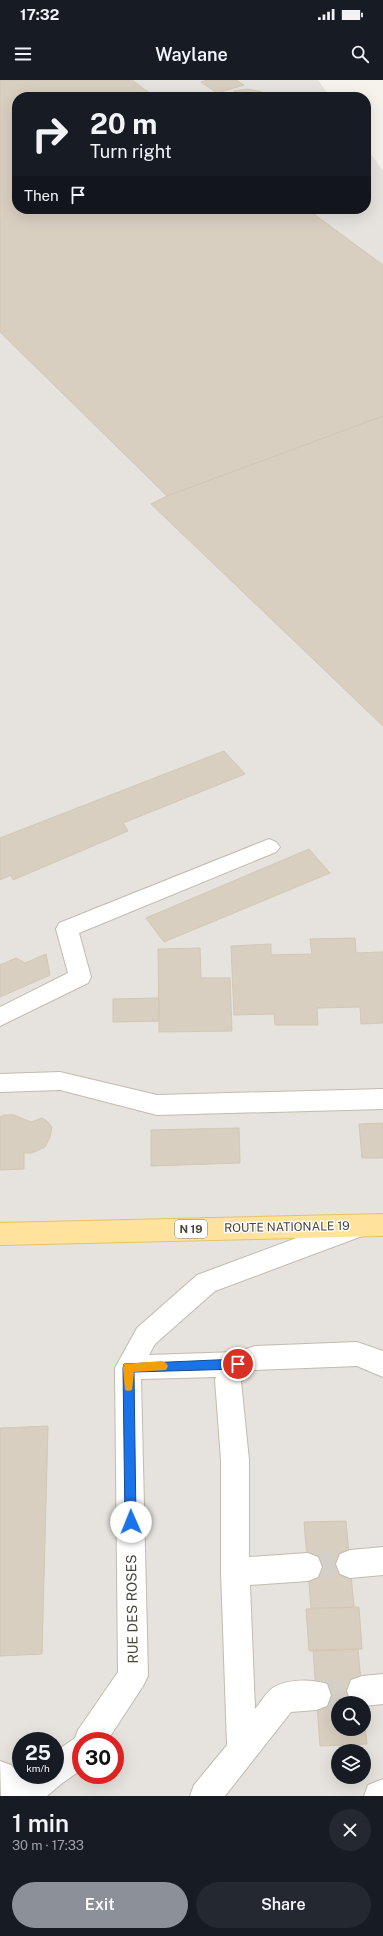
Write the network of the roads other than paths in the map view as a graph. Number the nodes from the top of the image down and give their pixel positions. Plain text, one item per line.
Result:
1 (269, 847) dead end
2 (0, 1017) edge
3 (0, 1083) edge
4 (383, 1099) edge
5 (371, 1225) edge
6 (0, 1234) edge
7 (238, 1364) junction
8 (383, 1365) edge
9 (128, 1368) junction
10 (383, 1561) edge
11 (350, 1564) tunnel mouth
12 (308, 1567) tunnel mouth
13 (235, 1572) junction
14 (316, 1695) tunnel mouth
15 (95, 1732) edge
16 (242, 1750) junction
17 (72, 1758) edge
18 (64, 1764) edge
19 (0, 1776) edge
20 (38, 1784) edge
21 (383, 1794) edge
22 (24, 1795) edge
23 (205, 1796) edge
24 (379, 1796) edge

1 - 2 street
3 - 4 street
5 - 6 main road, ROUTE NATIONALE 19 / N 19
5 - 9 street
7 - 8 street
7 - 9 street
7 - 13 street
9 - 15 street, RUE DES ROSES
10 - 11 street
12 - 13 street
13 - 16 street
14 - 16 street
16 - 23 street
17 - 18 street
19 - 22 street
20 - 22 street
21 - 24 street

